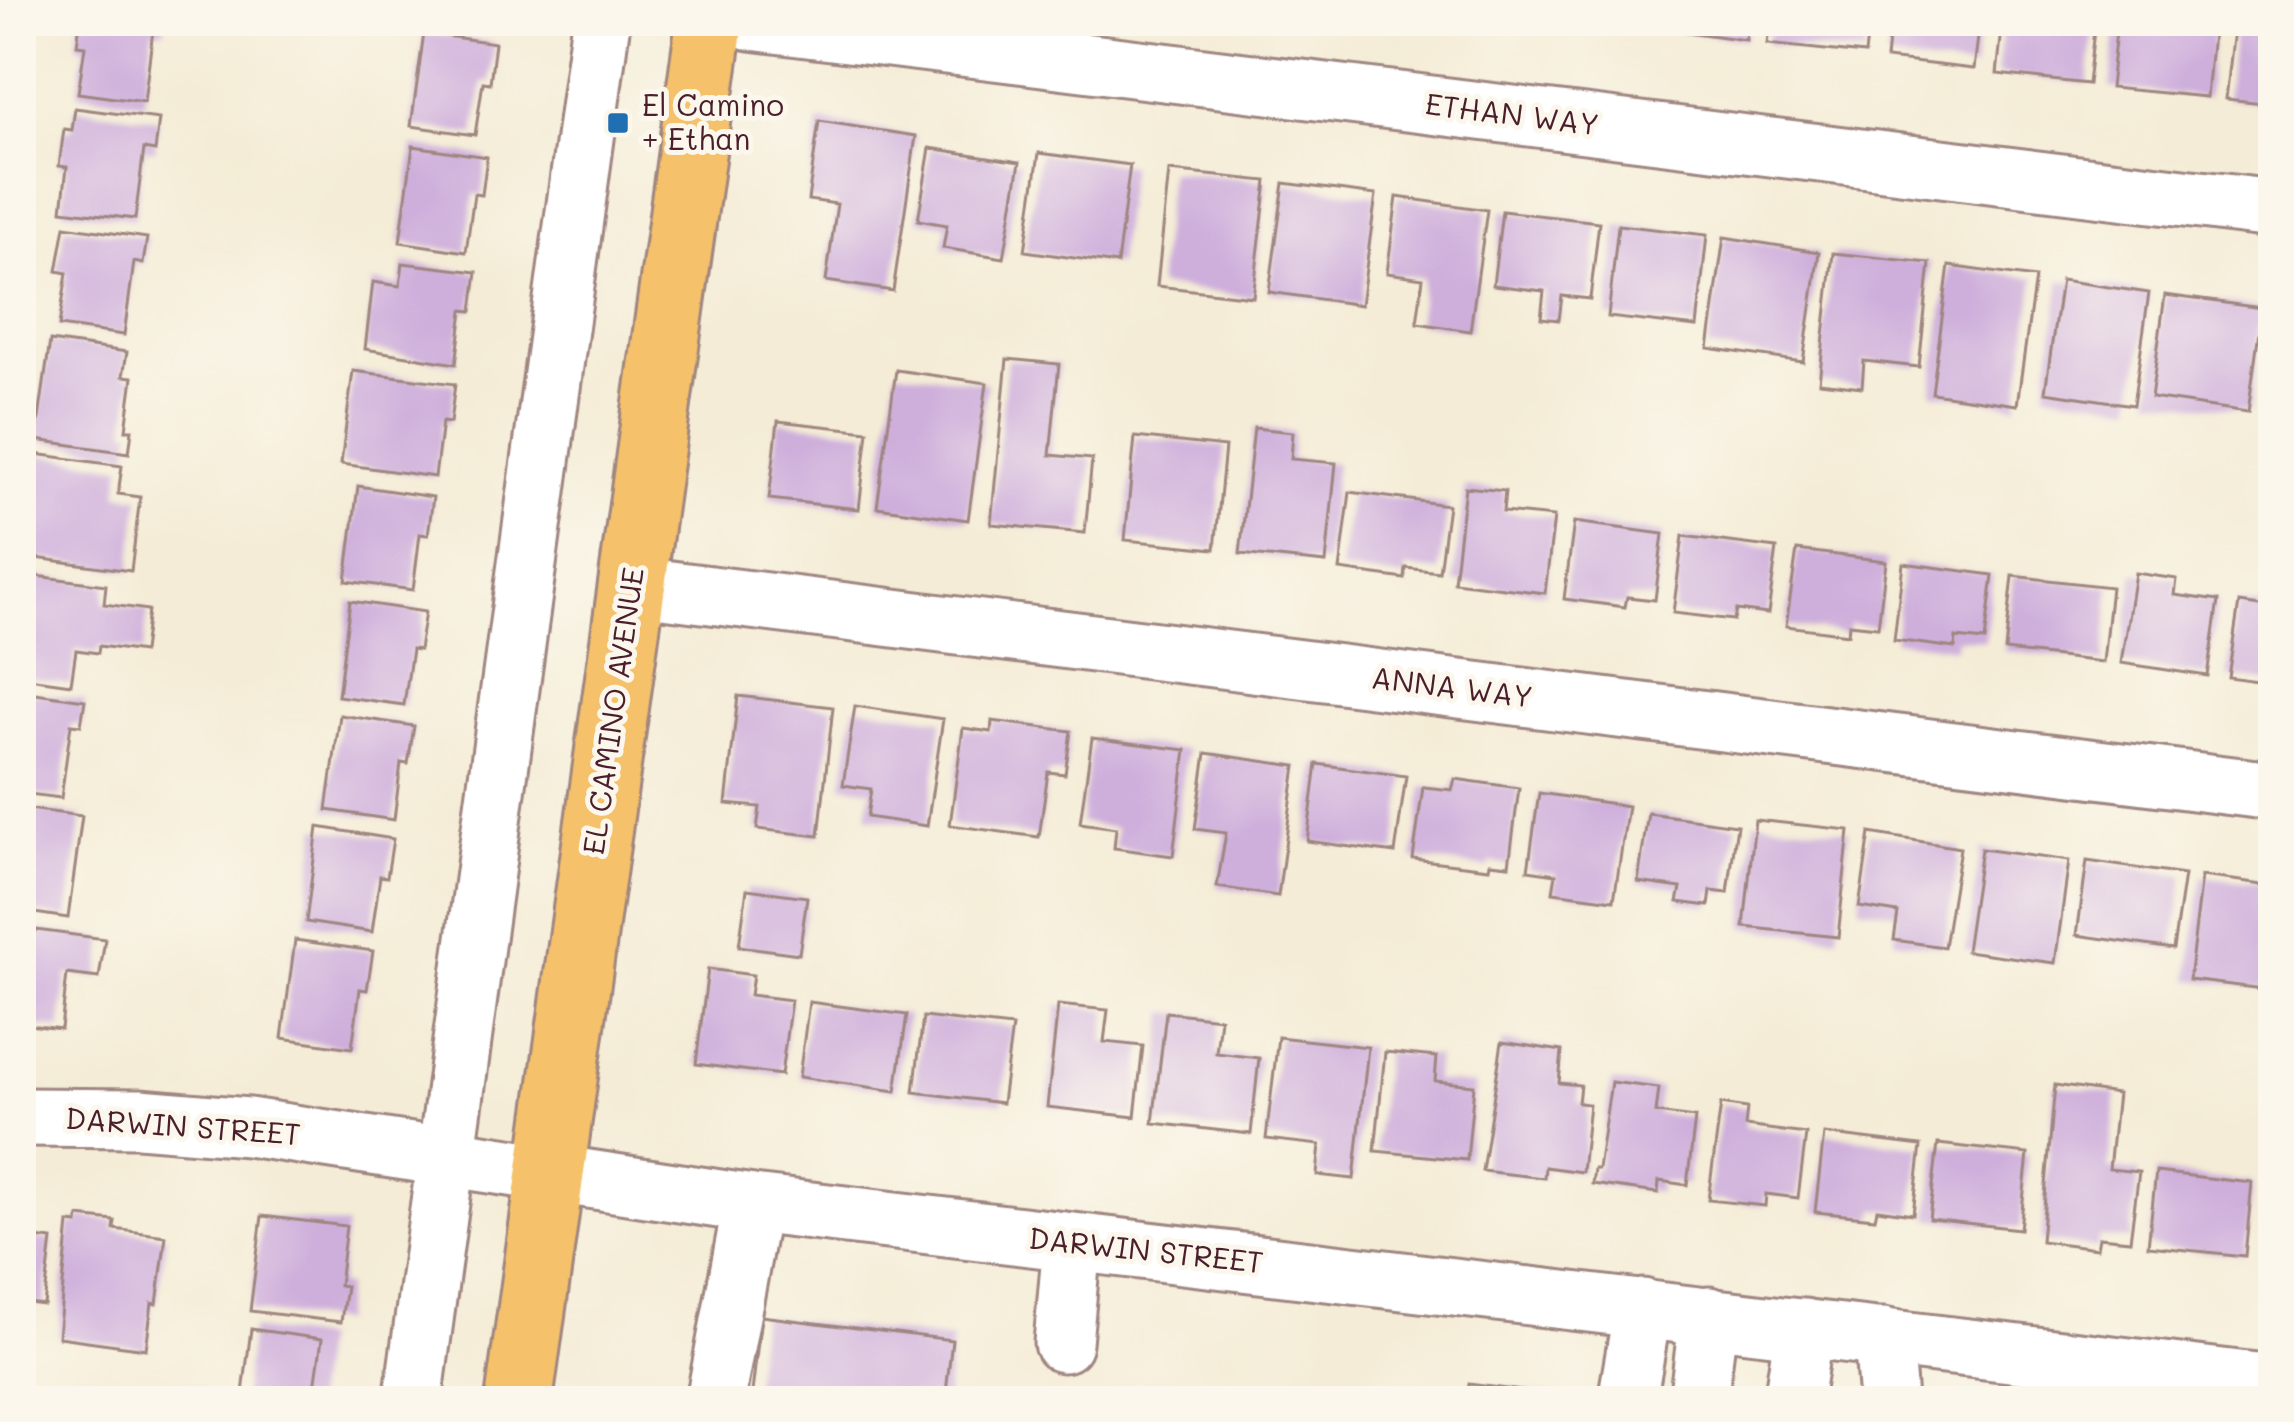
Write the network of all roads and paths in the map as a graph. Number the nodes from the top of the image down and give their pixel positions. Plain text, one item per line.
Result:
1 (602, 21) edge
2 (710, 21) edge
3 (751, 21) edge
4 (2273, 209) edge
5 (631, 586) junction
6 (2273, 791) edge
7 (21, 1117) edge
8 (448, 1157) junction
9 (551, 1173) junction
10 (752, 1204) junction
11 (1072, 1244) junction
12 (1643, 1308) junction
13 (1709, 1316) junction
14 (1804, 1328) junction
15 (1882, 1337) junction
16 (1063, 1343) dead end
17 (2016, 1377) edge
18 (2257, 1389) edge
19 (412, 1401) edge
20 (520, 1401) edge
21 (716, 1401) edge
22 (1627, 1401) edge
23 (1698, 1401) edge
24 (1792, 1401) edge
25 (1888, 1401) edge

1 - 8 street
2 - 5 main road, EL CAMINO AVENUE
3 - 4 street, ETHAN WAY
5 - 6 street, ANNA WAY
5 - 9 main road, EL CAMINO AVENUE
7 - 8 street, DARWIN STREET
8 - 9 street, DARWIN STREET
8 - 19 street
9 - 10 street, DARWIN STREET
9 - 20 main road, EL CAMINO AVENUE
10 - 11 street, DARWIN STREET
10 - 21 street
11 - 12 street, DARWIN STREET
11 - 16 street
12 - 13 street, DARWIN STREET
12 - 22 street
13 - 14 street, DARWIN STREET
13 - 23 street
14 - 15 street, DARWIN STREET
14 - 24 street
15 - 17 street, DARWIN STREET
15 - 25 street
17 - 18 street, DARWIN STREET

